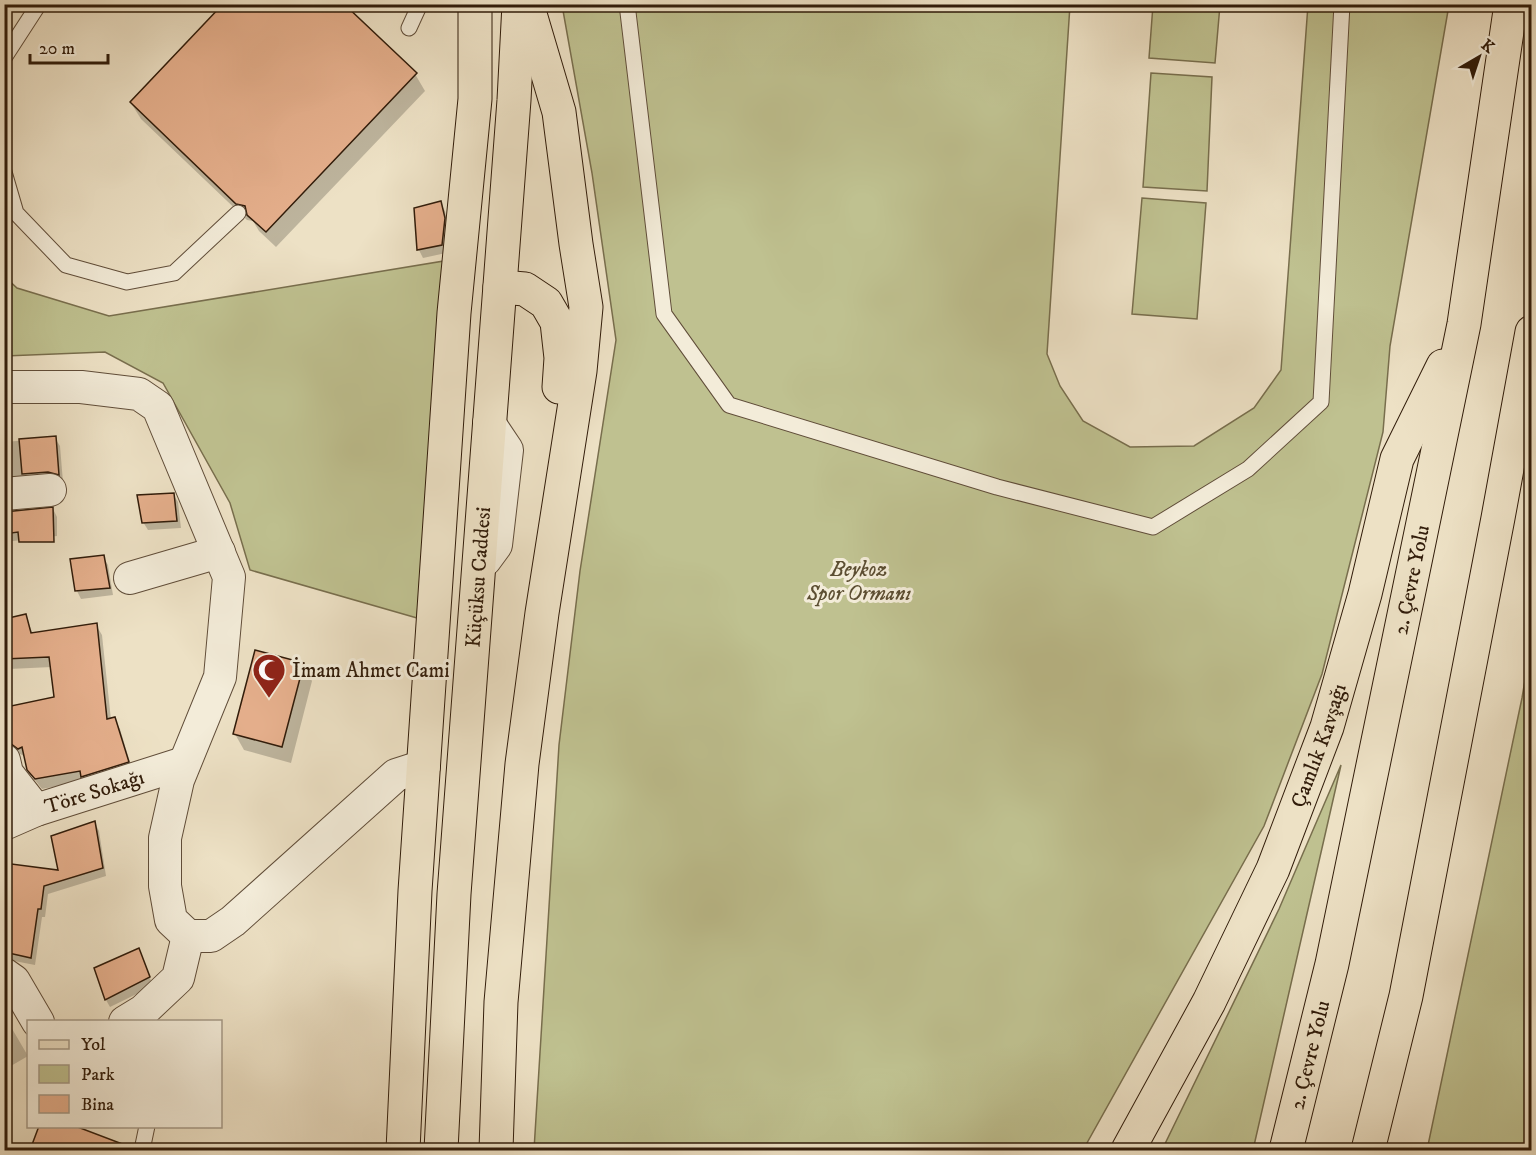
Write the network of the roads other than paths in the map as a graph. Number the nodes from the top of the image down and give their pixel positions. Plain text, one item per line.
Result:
1 (39, 4) edge
2 (420, 4) edge
3 (475, 4) edge
4 (519, 4) edge
5 (527, 4) edge
6 (627, 4) edge
7 (1342, 4) edge
8 (1510, 4) edge
9 (409, 28) dead end
10 (4, 58) edge
11 (4, 172) edge
12 (238, 213) dead end
13 (500, 287) junction
14 (454, 313) junction
15 (1464, 324) junction
16 (1532, 332) edge
17 (4, 387) edge
18 (50, 490) dead end
19 (4, 494) edge
20 (219, 552) junction
21 (130, 578) dead end
22 (542, 613) junction
23 (4, 760) edge
24 (184, 764) junction
25 (424, 766) junction
26 (463, 767) junction
27 (36, 810) junction
28 (4, 824) edge
29 (188, 936) junction
30 (4, 974) edge
31 (38, 1020) edge
32 (128, 1020) edge
33 (147, 1128) edge
34 (142, 1150) edge
35 (404, 1150) edge
36 (441, 1150) edge
37 (496, 1150) edge
38 (1128, 1150) edge
39 (1286, 1150) edge
40 (1368, 1150) edge

1 - 10 lane
2 - 9 lane
3 - 14 main road, Küçüksu Caddesi
4 - 13 main road, Küçüksu Caddesi
5 - 22 main road
6 - 7 lane
8 - 15 main road, 2. Çevre Yolu
11 - 12 lane
13 - 14 main road
13 - 22 main road
13 - 26 main road, Küçüksu Caddesi
14 - 25 main road, Küçüksu Caddesi
15 - 38 main road, Çamlık Kavşağı
15 - 39 main road, 2. Çevre Yolu
16 - 40 main road
17 - 20 street
18 - 19 street
20 - 21 street
20 - 24 street
22 - 37 main road
23 - 27 street
24 - 27 street, Töre Sokağı
24 - 29 street
25 - 26 main road
25 - 29 street
25 - 35 main road, Küçüksu Caddesi
26 - 36 main road, Küçüksu Caddesi
27 - 28 street, Töre Sokağı
29 - 32 street
30 - 31 street
33 - 34 lane

